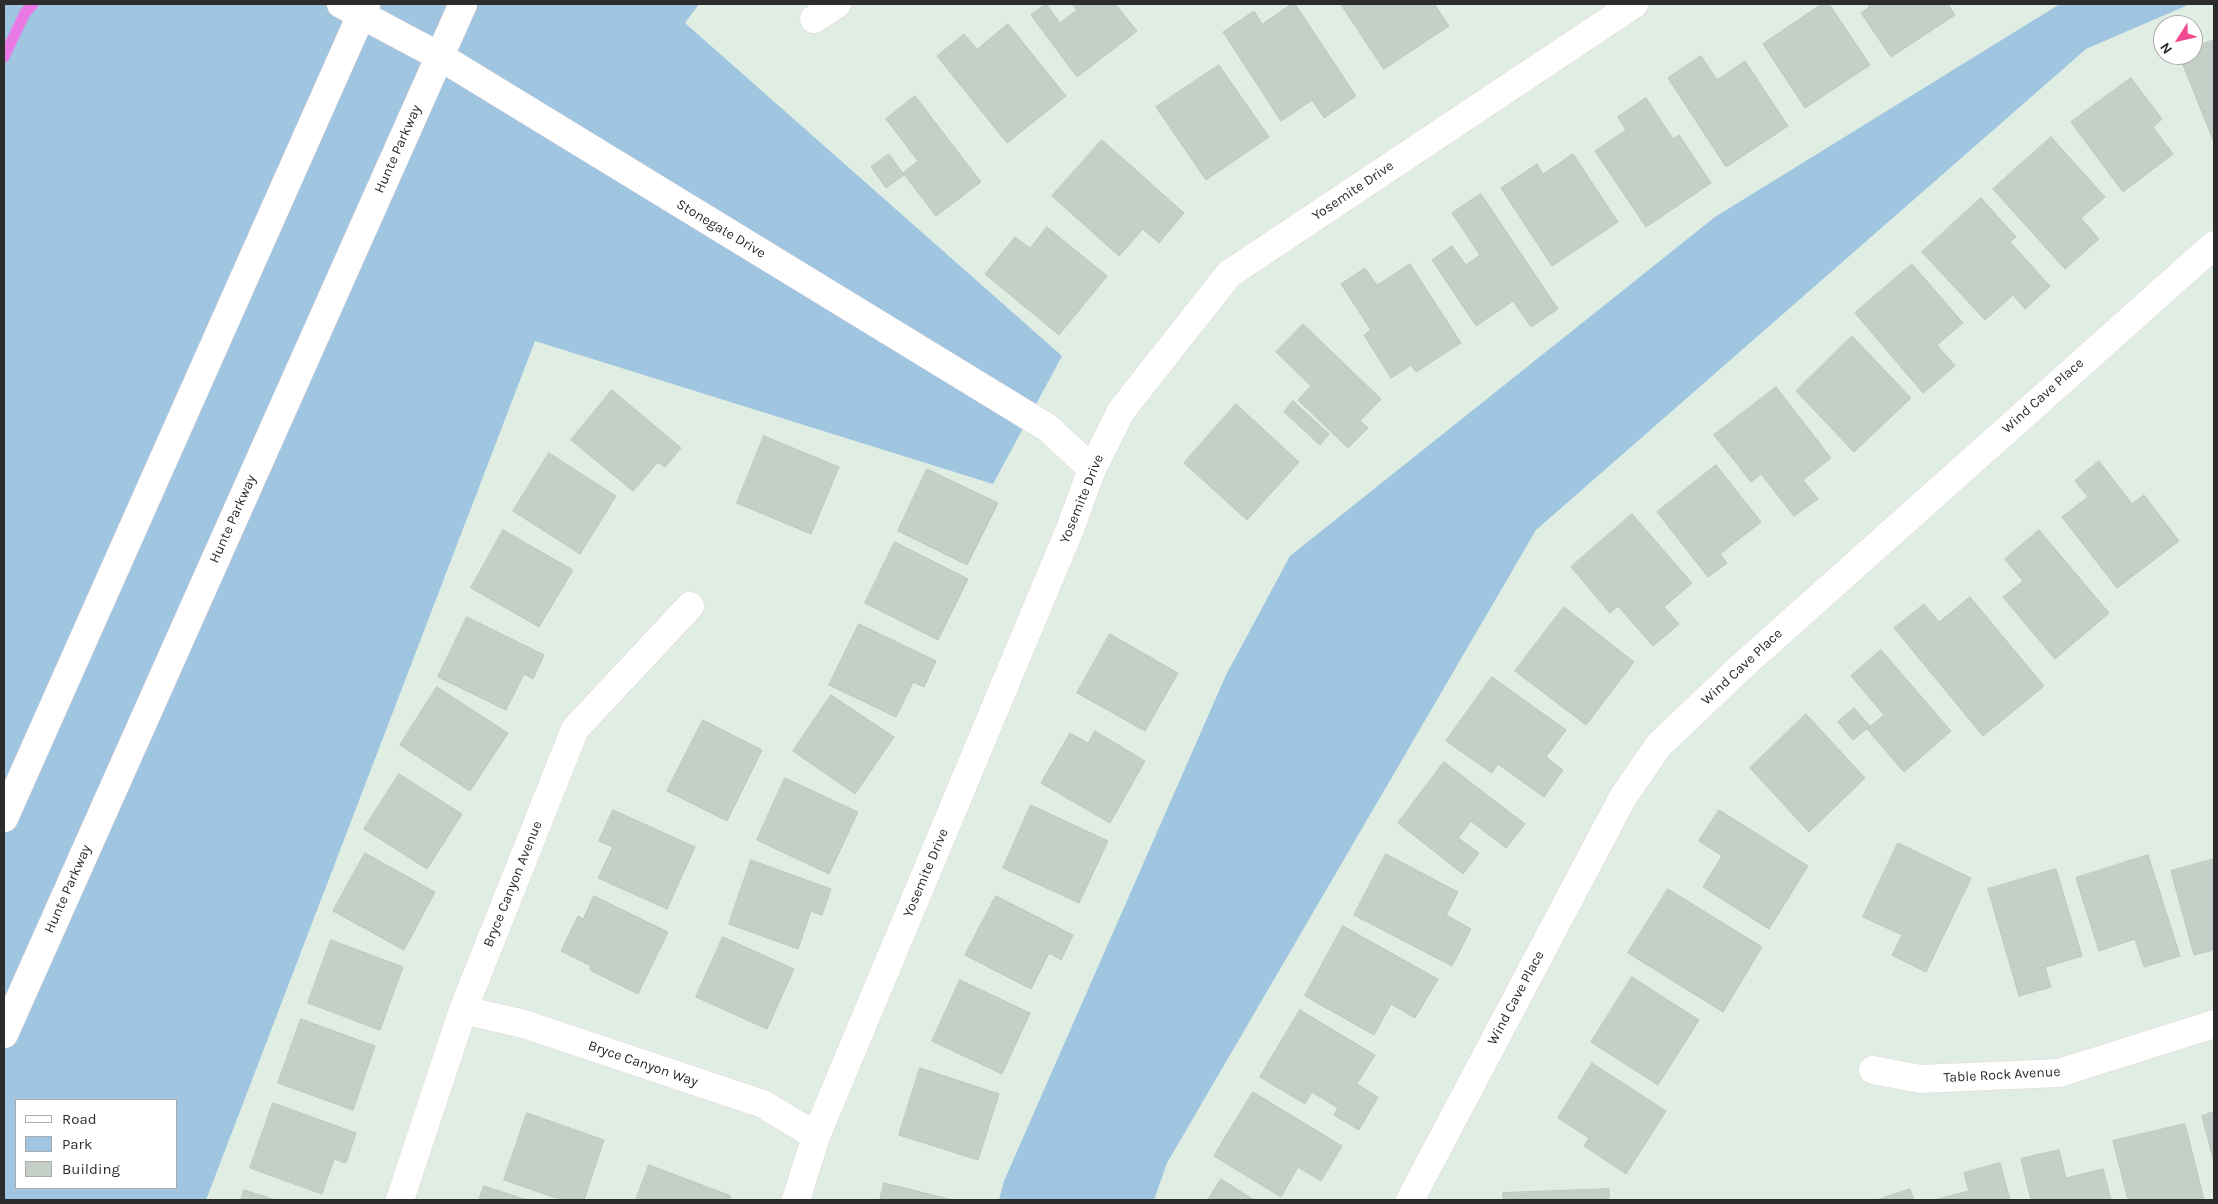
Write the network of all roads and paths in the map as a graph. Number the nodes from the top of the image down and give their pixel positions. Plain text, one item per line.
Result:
1 (463, 4) edge
2 (837, 4) edge
3 (1634, 4) edge
4 (356, 7) edge
5 (814, 19) dead end
6 (439, 56) junction
7 (2214, 245) edge
8 (1092, 469) junction
9 (690, 606) dead end
10 (4, 818) edge
11 (463, 1010) junction
12 (2214, 1024) edge
13 (4, 1034) edge
14 (1873, 1070) dead end
15 (816, 1136) junction
16 (400, 1200) edge
17 (796, 1200) edge
18 (1410, 1200) edge

1 - 6 street, Hunte Parkway
2 - 5 street
3 - 8 street, Yosemite Drive
4 - 6 street, Stonegate Drive
4 - 10 street
6 - 8 street, Stonegate Drive
6 - 13 street, Hunte Parkway
7 - 18 street, Wind Cave Place
8 - 15 street, Yosemite Drive
9 - 11 street, Bryce Canyon Avenue
11 - 15 street, Bryce Canyon Way
11 - 16 street, Bryce Canyon Avenue
12 - 14 street, Table Rock Avenue
15 - 17 street, Yosemite Drive

